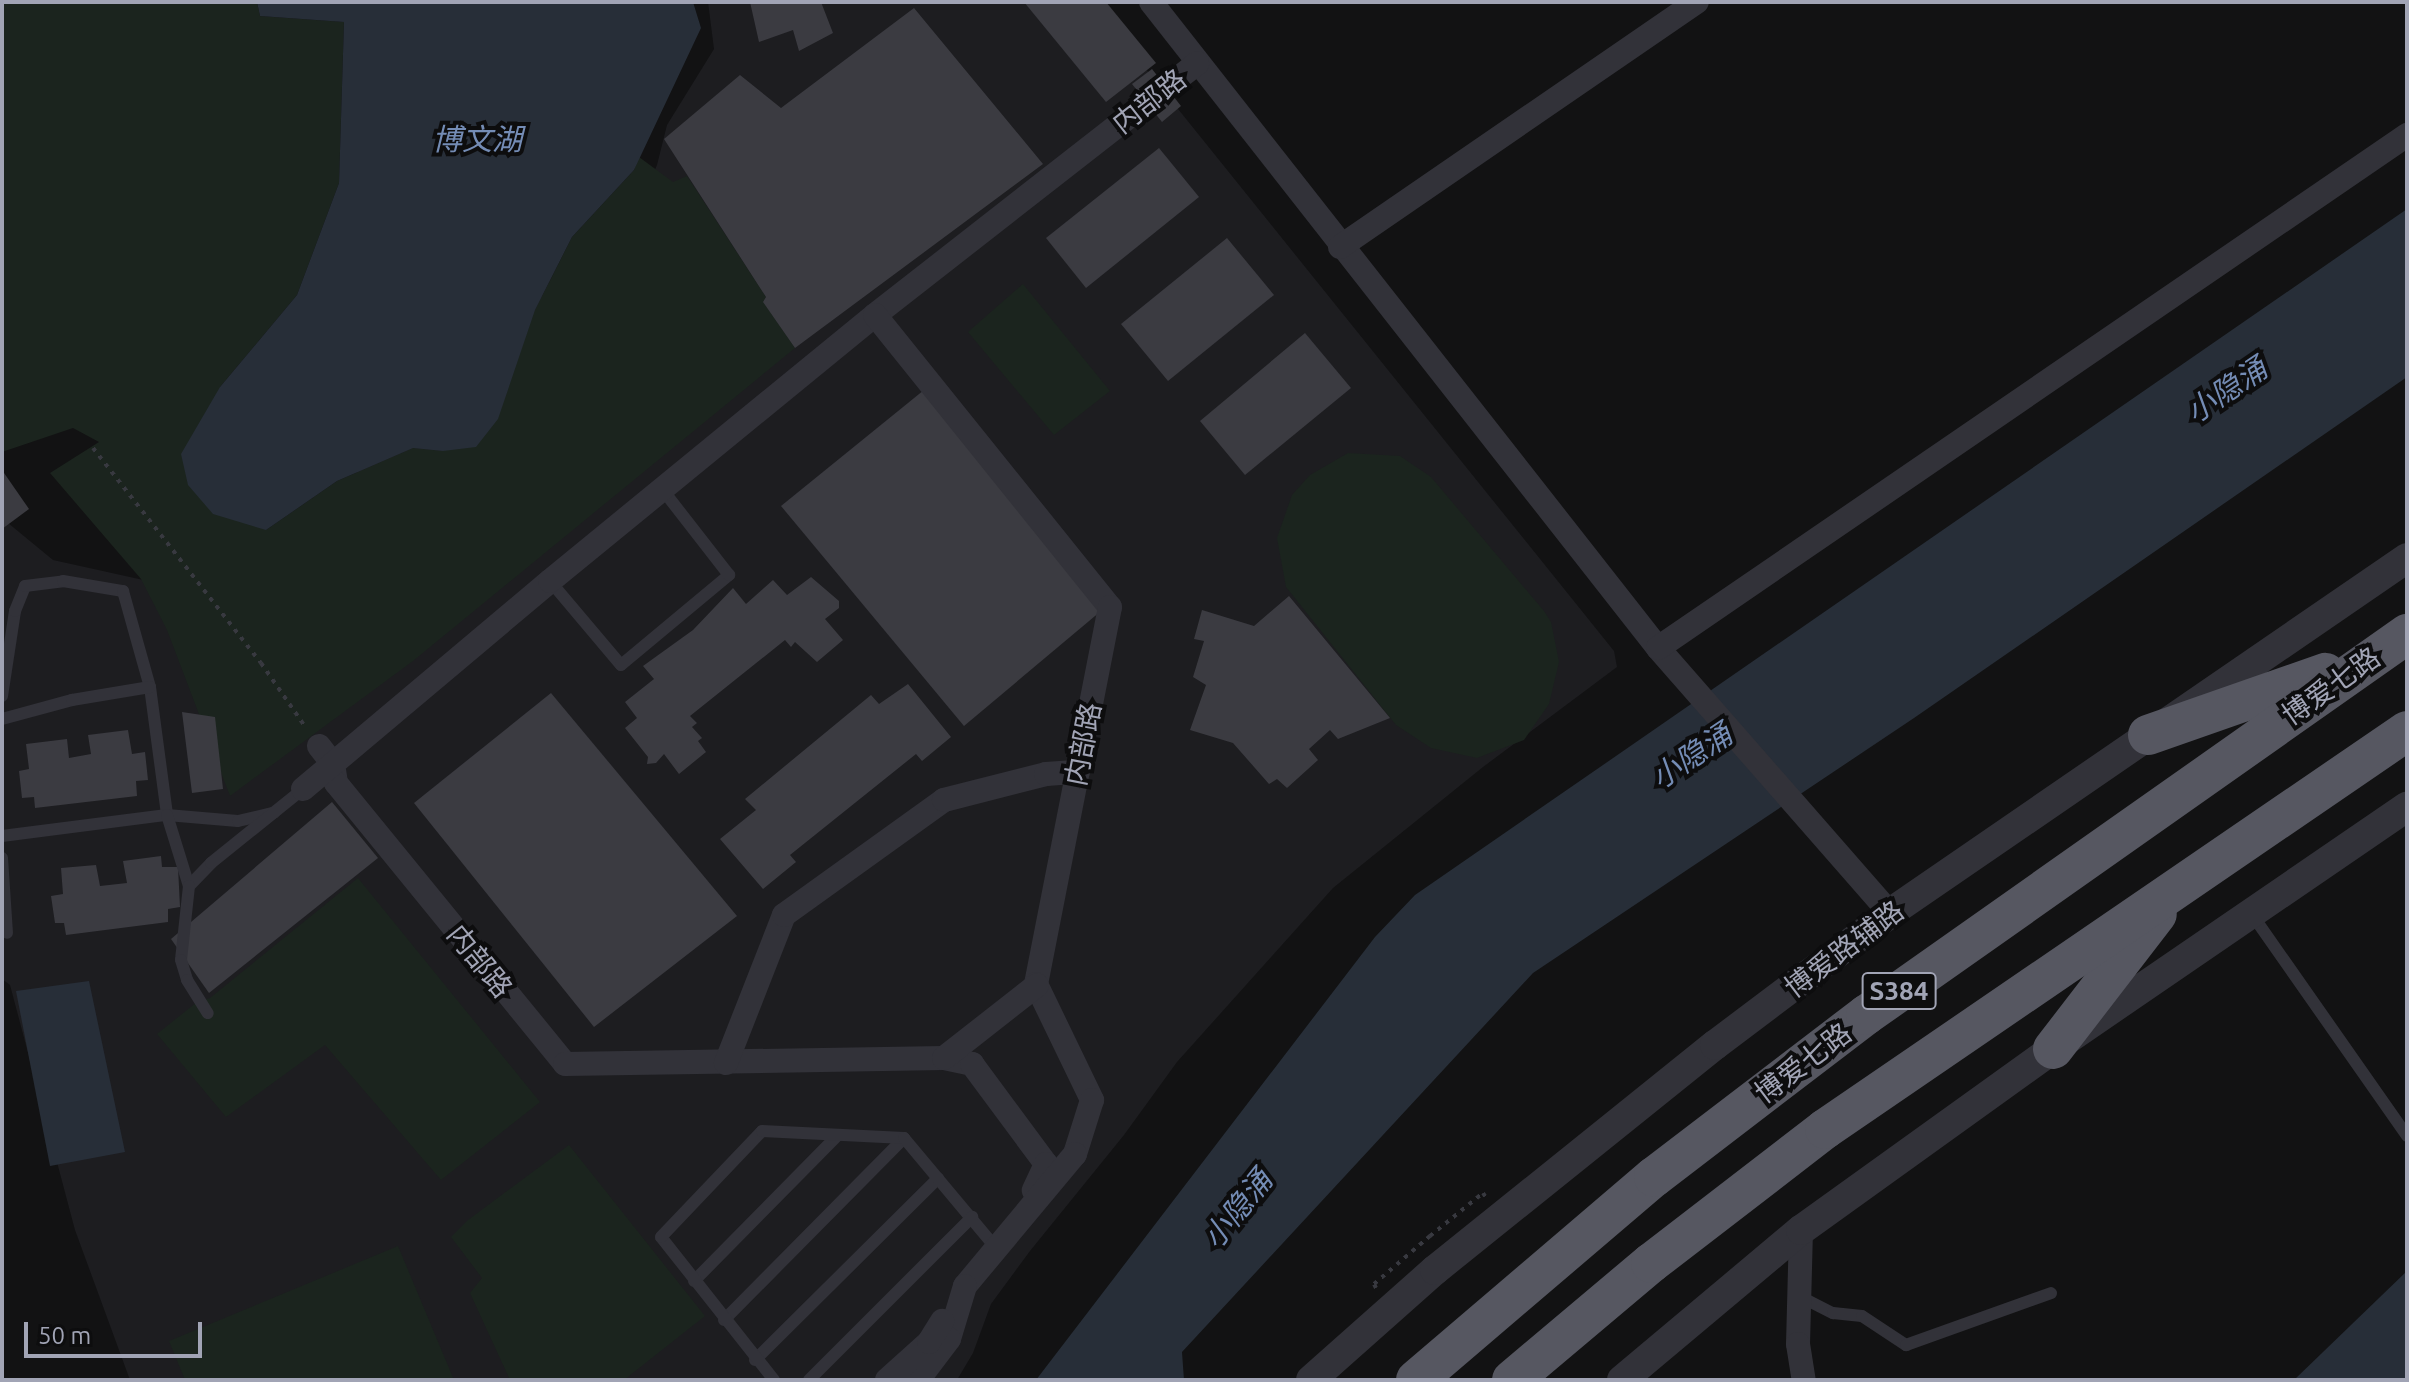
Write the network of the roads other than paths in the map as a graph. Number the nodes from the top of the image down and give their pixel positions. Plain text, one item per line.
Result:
1 (1151, 2) edge
2 (1697, 2) edge
3 (1197, 63) junction
4 (2407, 135) edge
5 (1340, 247) junction
6 (875, 315) junction
7 (662, 489) junction
8 (2407, 558) edge
9 (550, 581) junction
10 (2407, 634) edge
11 (1665, 656) junction
12 (2370, 658) junction
13 (150, 687) junction
14 (2, 696) edge
15 (2, 719) edge
16 (2407, 731) edge
17 (2148, 735) junction
18 (326, 755) junction
19 (1078, 772) junction
20 (303, 789) joint
21 (2407, 807) edge
22 (274, 813) junction
23 (167, 815) junction
24 (2, 836) edge
25 (2, 858) edge
26 (189, 886) junction
27 (2179, 886) junction
28 (1890, 913) junction
29 (2251, 913) junction
30 (7, 933) dead end
31 (1037, 985) junction
32 (208, 1013) dead end
33 (2053, 1049) junction
34 (944, 1058) junction
35 (726, 1063) junction
36 (838, 1135) junction
37 (2407, 1136) edge
38 (904, 1138) junction
39 (938, 1178) junction
40 (972, 1217) junction
41 (1020, 1219) junction
42 (1801, 1230) junction
43 (995, 1247) junction
44 (694, 1281) junction
45 (965, 1286) junction
46 (2051, 1293) dead end
47 (1799, 1296) junction
48 (724, 1320) junction
49 (755, 1360) junction
50 (774, 1380) edge
51 (809, 1380) edge
52 (887, 1380) edge
53 (918, 1380) edge
54 (1311, 1380) edge
55 (1416, 1380) edge
56 (1512, 1380) edge
57 (1622, 1380) edge
58 (1804, 1380) edge

1 - 3 street
2 - 5 street
3 - 5 street
3 - 6 street, 内部路
4 - 11 street
5 - 11 street
6 - 7 street, 内部路
6 - 19 street, 内部路
7 - 9 street, 内部路
7 - 9 lane
8 - 17 street, 博爱路辅路
9 - 18 street, 内部路
10 - 12 highway, 博爱七路 / S384
11 - 28 street
12 - 17 highway
12 - 55 highway, 博爱七路 / S384
13 - 14 lane
13 - 15 lane
13 - 23 lane
16 - 27 highway, S384
17 - 28 street, 博爱路辅路
18 - 20 street
18 - 35 street, 内部路
19 - 31 street, 内部路
19 - 35 street
20 - 22 lane
21 - 29 street
22 - 23 lane
22 - 26 lane
23 - 24 lane
23 - 26 lane
25 - 30 lane
26 - 32 lane
27 - 33 highway
27 - 56 highway, S384
28 - 54 street, 博爱路辅路
29 - 33 street
29 - 37 lane
31 - 34 street
31 - 41 street, 内部路
33 - 42 street
34 - 35 street, 内部路
34 - 41 street, 内部路
36 - 38 lane
36 - 44 lane
36 - 44 lane
38 - 39 lane
38 - 48 lane
39 - 40 lane
39 - 49 lane
40 - 43 lane
40 - 51 lane
41 - 43 street, 内部路
42 - 47 street
42 - 57 street
43 - 45 street, 内部路
44 - 48 lane
45 - 52 street, 内部路
45 - 53 street, 内部路
46 - 47 lane
47 - 58 street
48 - 49 lane
49 - 50 lane

